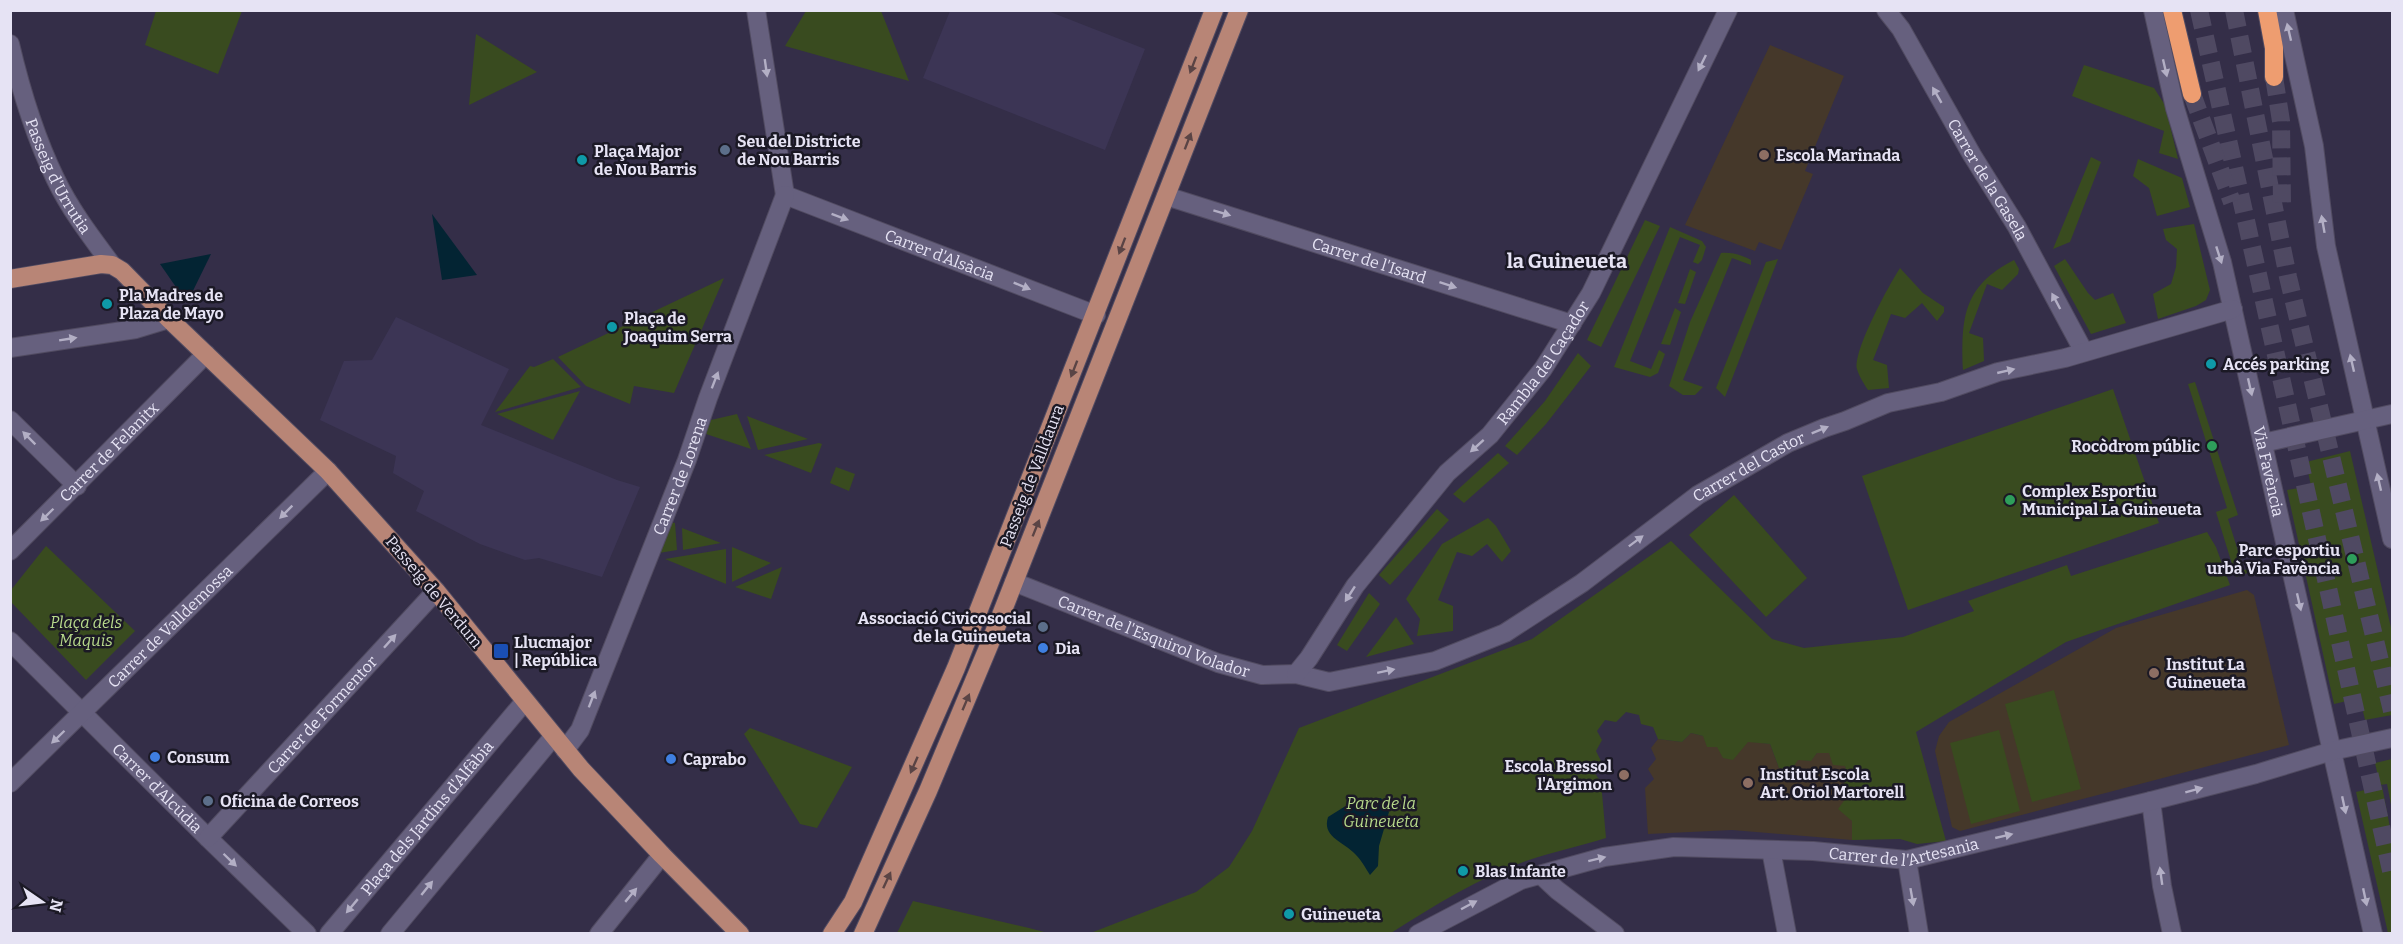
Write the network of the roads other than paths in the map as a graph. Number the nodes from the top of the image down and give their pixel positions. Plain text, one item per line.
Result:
1 (756, 10) edge
2 (1214, 10) edge
3 (1239, 10) edge
4 (1728, 10) edge
5 (1886, 10) edge
6 (2153, 10) edge
7 (2172, 10) edge
8 (2266, 10) edge
9 (2284, 10) edge
10 (10, 44) edge
11 (2274, 77) tunnel mouth
12 (2192, 94) tunnel mouth
13 (785, 195) junction
14 (1166, 196) junction
15 (112, 265) junction
16 (10, 279) edge
17 (2233, 309) junction
18 (1096, 315) junction
19 (169, 319) junction
20 (1117, 323) junction
21 (1572, 324) junction
22 (10, 348) edge
23 (2084, 352) junction
24 (206, 354) junction
25 (2392, 414) edge
26 (10, 420) edge
27 (2365, 420) junction
28 (2263, 443) junction
29 (328, 471) junction
30 (77, 486) junction
31 (2392, 539) edge
32 (10, 550) edge
33 (993, 575) junction
34 (1014, 582) junction
35 (436, 591) junction
36 (10, 641) edge
37 (1296, 674) junction
38 (525, 701) junction
39 (82, 712) junction
40 (2392, 738) edge
41 (559, 743) junction
42 (2332, 751) junction
43 (10, 783) edge
44 (2151, 801) junction
45 (208, 838) junction
46 (1771, 850) junction
47 (662, 855) junction
48 (1907, 860) junction
49 (1541, 875) junction
50 (307, 933) edge
51 (329, 933) edge
52 (390, 933) edge
53 (599, 933) edge
54 (740, 933) edge
55 (832, 933) edge
56 (863, 933) edge
57 (1418, 933) edge
58 (1615, 933) edge
59 (1787, 933) edge
60 (1919, 933) edge
61 (2172, 933) edge
62 (2373, 933) edge

1 -> 13 street
2 -> 18 main road, Passeig de Valldaura
14 -> 3 main road, Passeig de Valldaura
4 -> 21 street, Rambla del Caçador
23 -> 5 street, Carrer de la Gasela
6 -> 17 street, Via Favència
7 - 12 highway
8 - 11 highway
27 -> 9 street
10 - 15 street, Passeig d'Urrutia
13 -> 18 street, Carrer d'Alsàcia
41 -> 13 street, Carrer de Lorena
14 - 20 main road, Passeig de Valldaura
14 -> 21 street, Carrer de l'Isard
15 - 16 main road
15 - 19 main road, Passeig de Verdum
17 - 23 street, Carrer del Castor
17 -> 28 street, Via Favència
18 - 20 main road
18 -> 33 main road, Passeig de Valldaura
22 -> 19 street
19 - 24 main road, Passeig de Verdum
34 -> 20 main road, Passeig de Valldaura
21 -> 37 street, Rambla del Caçador
37 -> 23 street, Carrer del Castor
24 - 29 main road, Passeig de Verdum
24 - 30 street, Carrer de Felanitx
25 - 27 street
30 -> 26 street
27 - 28 street
31 -> 27 street
28 -> 42 street, Via Favència
29 - 35 main road, Passeig de Verdum
29 -> 39 street, Carrer de Valldemossa
30 -> 32 street, Carrer de Felanitx
33 - 34 main road
33 -> 55 main road, Passeig de Valldaura
34 - 37 street, Carrer de l'Esquirol Volador
56 -> 34 main road, Passeig de Valldaura
35 - 38 main road, Passeig de Verdum
45 -> 35 street, Carrer de Formentor
36 - 39 street, Carrer d'Alcúdia
38 - 41 main road, Passeig de Verdum
38 -> 51 street, Plaça dels Jardins d'Alfàbia
39 -> 43 street, Carrer de Valldemossa
39 - 45 street, Carrer d'Alcúdia
40 - 42 street, Carrer de l'Artesania
41 - 47 main road, Passeig de Verdum
52 -> 41 street
44 -> 42 street, Carrer de l'Artesania
42 -> 62 street, Via Favència
48 -> 44 street, Carrer de l'Artesania
61 -> 44 street
45 -> 50 street, Carrer d'Alcúdia
46 - 48 street, Carrer de l'Artesania
49 -> 46 street, Carrer de l'Artesania
46 - 59 street
53 -> 47 street
47 - 54 main road, Passeig de Verdum
48 -> 60 street
57 -> 49 street, Carrer de l'Artesania
49 - 58 street

